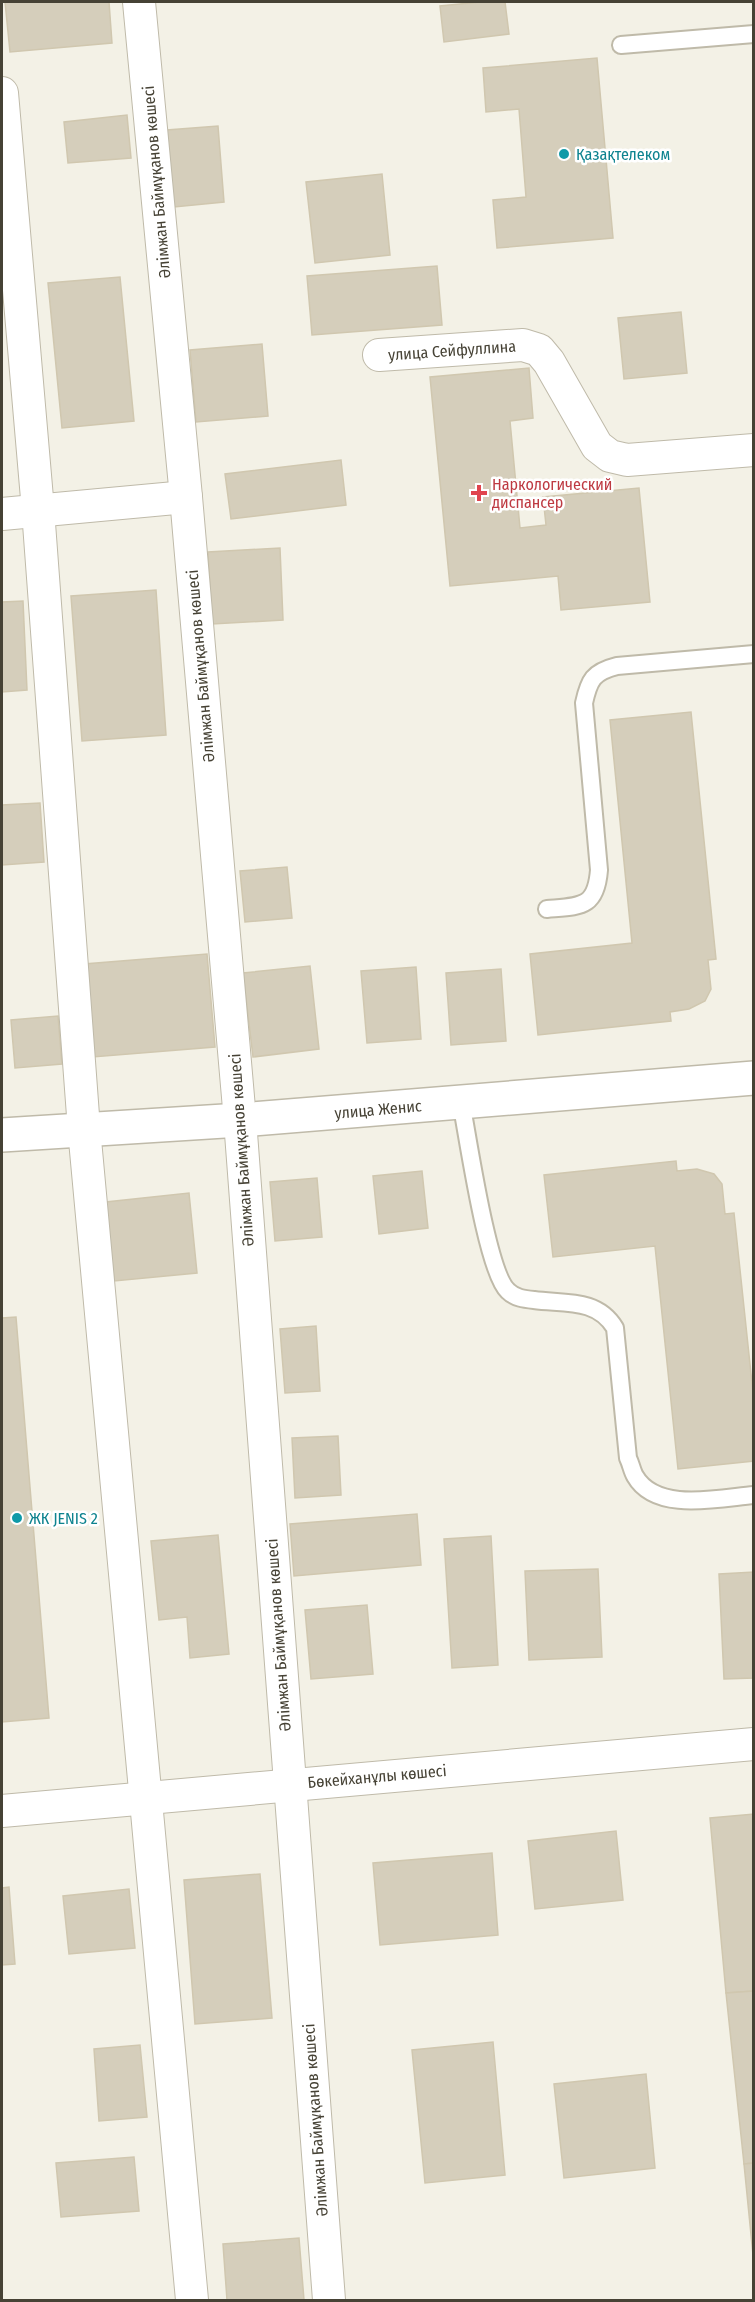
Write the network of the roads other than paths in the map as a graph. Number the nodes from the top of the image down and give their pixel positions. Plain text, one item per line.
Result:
1 (139, 2) edge
2 (753, 34) edge
3 (621, 45) dead end
4 (2, 93) edge
5 (380, 355) dead end
6 (753, 450) edge
7 (186, 497) junction
8 (38, 510) junction
9 (2, 514) edge
10 (753, 654) edge
11 (547, 909) dead end
12 (753, 1078) edge
13 (461, 1102) junction
14 (240, 1120) junction
15 (84, 1129) junction
16 (2, 1135) edge
17 (753, 1495) edge
18 (753, 1744) edge
19 (289, 1784) junction
20 (147, 1797) junction
21 (2, 1811) edge
22 (192, 2301) edge
23 (329, 2301) edge

1 - 7 street, Әлімжан Баймұқанов көшесі
2 - 3 lane
4 - 8 street
5 - 6 street, улица Сейфуллина
7 - 8 street
7 - 14 street, Әлімжан Баймұқанов көшесі
8 - 9 street
8 - 15 street
10 - 11 lane
12 - 13 street, улица Женис
13 - 14 street, улица Женис
13 - 17 lane
14 - 15 street, улица Женис
14 - 19 street, Әлімжан Баймұқанов көшесі
15 - 16 street, улица Женис
15 - 20 street
18 - 19 street, Бөкейханұлы көшесі
19 - 20 street, Бөкейханұлы көшесі
19 - 23 street, Әлімжан Баймұқанов көшесі
20 - 21 street, Бөкейханұлы көшесі
20 - 22 street

